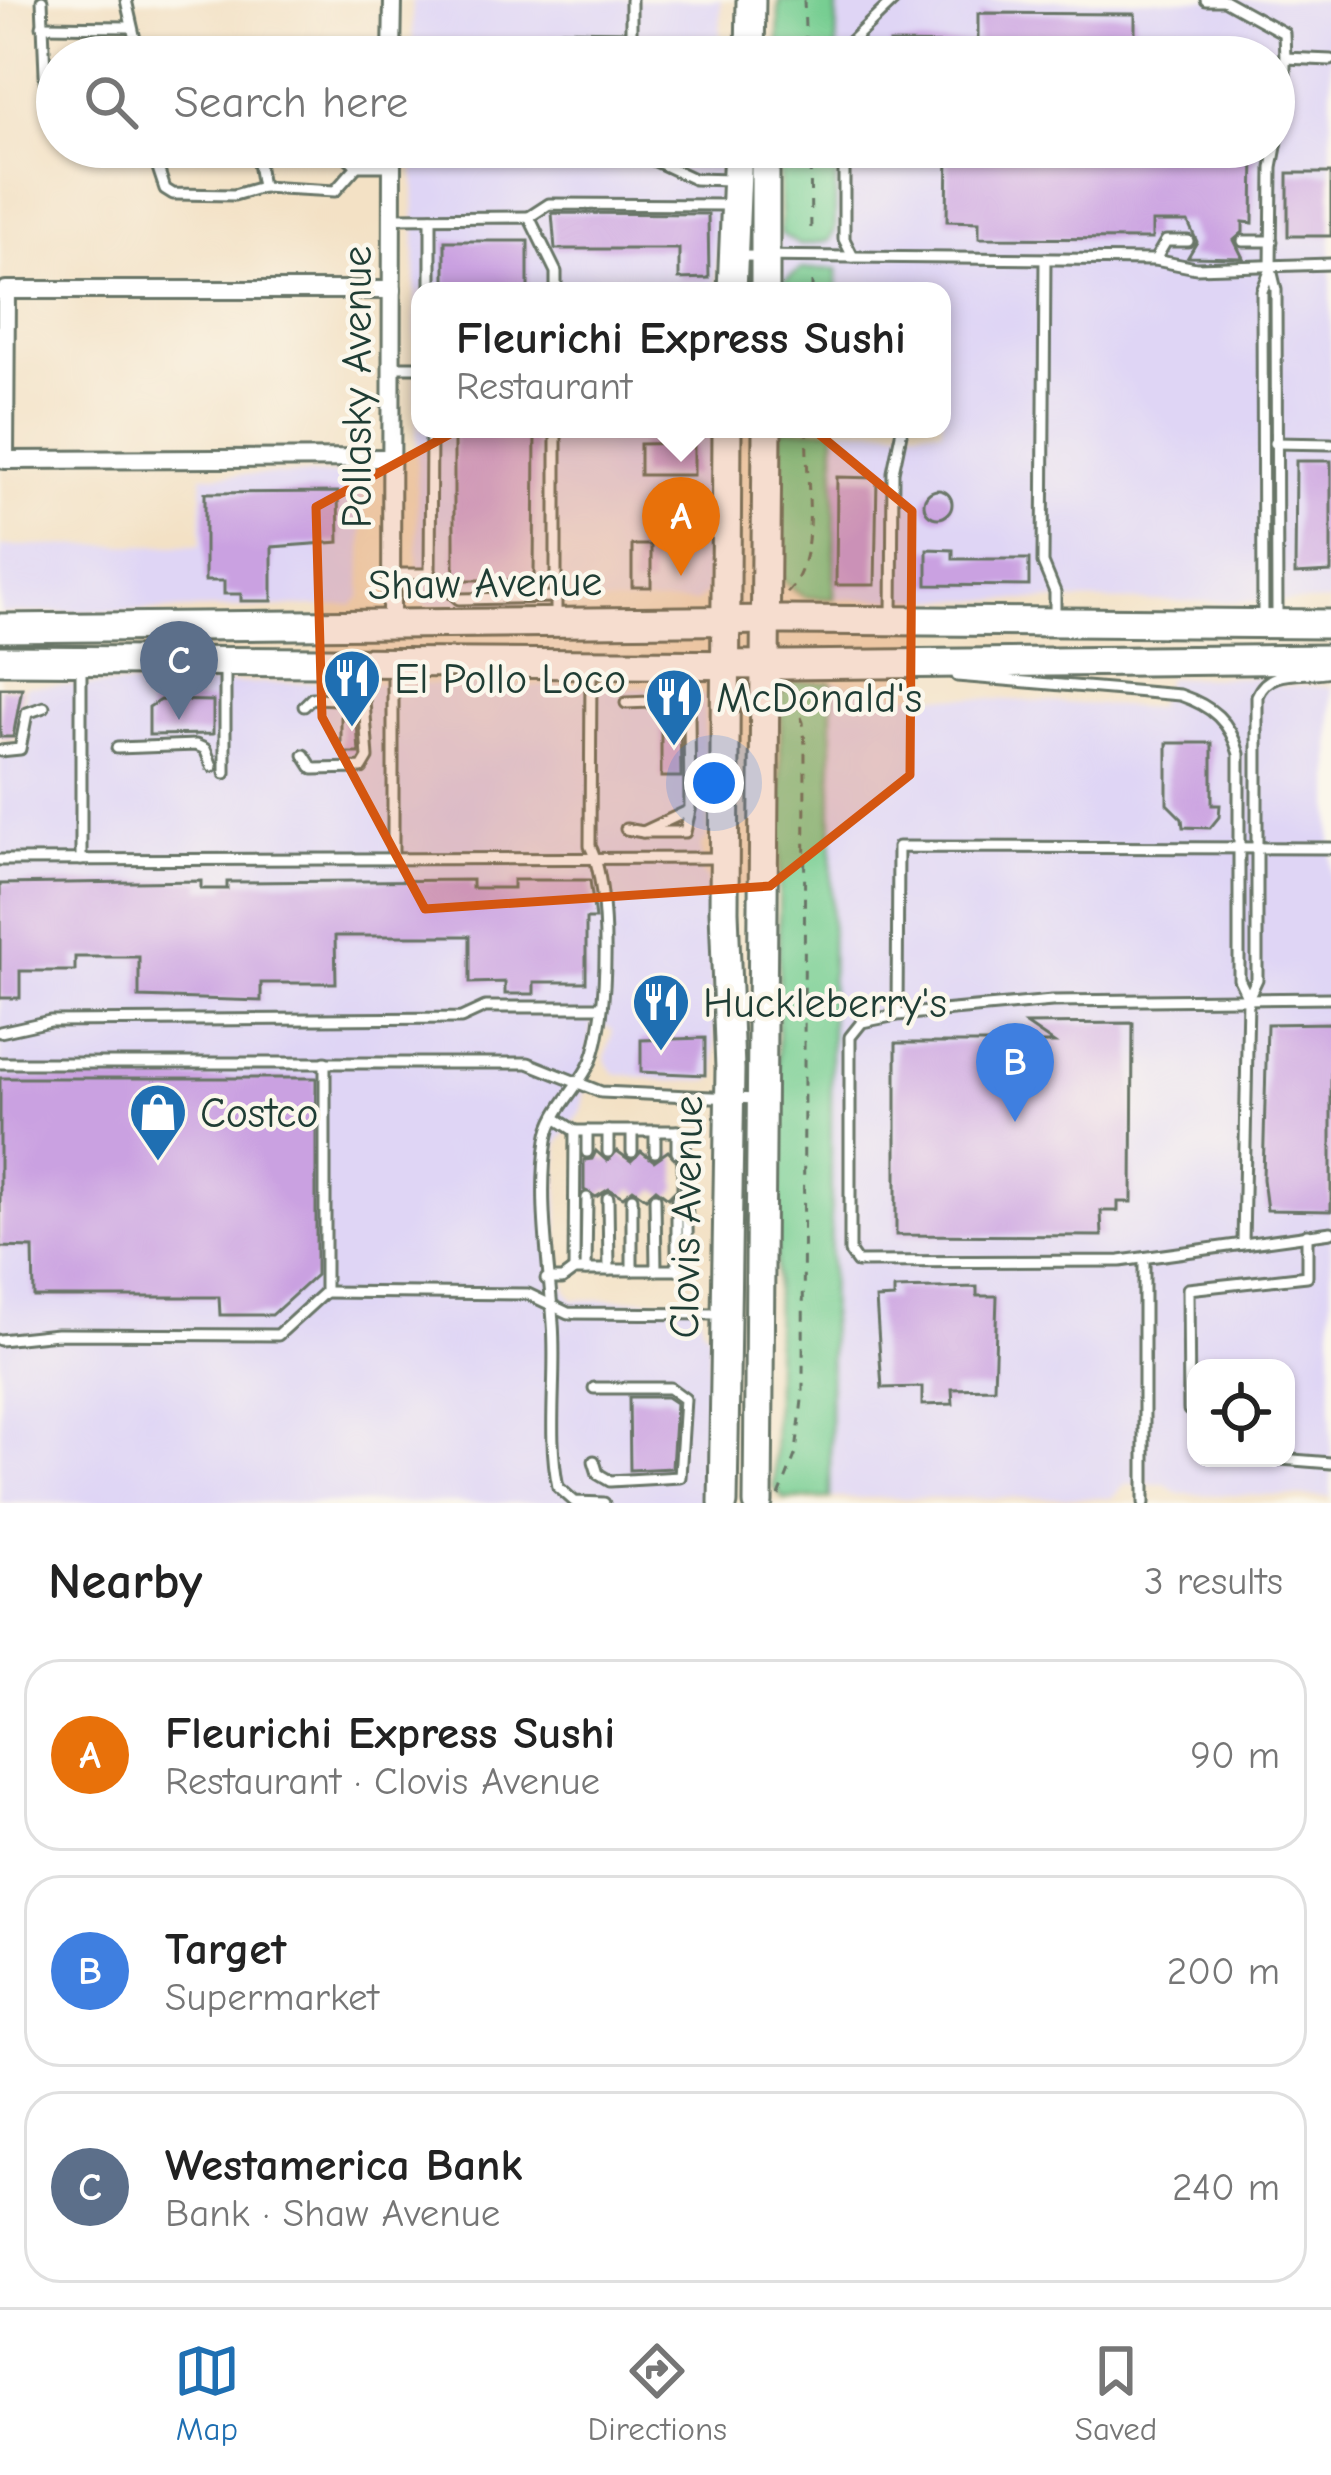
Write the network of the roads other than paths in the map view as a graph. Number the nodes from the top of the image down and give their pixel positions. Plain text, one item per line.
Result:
1 (42, 0) edge
2 (126, 0) edge
3 (393, 0) edge
4 (631, 0) edge
5 (739, 0) edge
6 (751, 0) edge
7 (766, 0) edge
8 (894, 0) edge
9 (1206, 0) edge
10 (43, 26) junction
11 (129, 27) junction
12 (43, 36) edge
13 (132, 36) edge
14 (392, 36) edge
15 (631, 36) edge
16 (738, 36) edge
17 (750, 36) edge
18 (766, 36) edge
19 (856, 36) edge
20 (1284, 36) edge
21 (1295, 58) edge
22 (1331, 60) edge
23 (158, 168) edge
24 (259, 168) edge
25 (355, 168) edge
26 (392, 168) edge
27 (670, 168) edge
28 (737, 168) edge
29 (765, 168) edge
30 (844, 168) edge
31 (1272, 168) edge
32 (262, 187) junction
33 (736, 192) junction
34 (529, 217) junction
35 (392, 218) junction
36 (431, 218) junction
37 (1188, 241) dead end
38 (1243, 241) dead end
39 (1272, 242) junction
40 (733, 256) junction
41 (765, 257) junction
42 (853, 257) junction
43 (1045, 259) junction
44 (1155, 260) junction
45 (1331, 264) edge
46 (1271, 269) junction
47 (431, 282) edge
48 (556, 282) edge
49 (732, 282) edge
50 (765, 282) edge
51 (392, 290) junction
52 (392, 367) junction
53 (411, 367) edge
54 (430, 438) edge
55 (556, 438) edge
56 (727, 438) edge
57 (767, 438) edge
58 (900, 438) edge
59 (1263, 443) junction
60 (1277, 443) junction
61 (1331, 444) edge
62 (391, 458) junction
63 (391, 574) junction
64 (430, 574) junction
65 (556, 609) junction
66 (727, 621) junction
67 (776, 621) junction
68 (892, 621) junction
69 (1055, 622) junction
70 (1270, 624) junction
71 (1331, 624) edge
72 (391, 626) junction
73 (0, 628) edge
74 (225, 659) junction
75 (393, 659) junction
76 (1331, 659) edge
77 (0, 660) edge
78 (81, 660) junction
79 (1086, 661) junction
80 (590, 663) junction
81 (726, 664) junction
82 (821, 664) junction
83 (775, 665) junction
84 (1331, 670) edge
85 (626, 703) dead end
86 (304, 706) dead end
87 (44, 707) dead end
88 (117, 748) dead end
89 (0, 751) edge
90 (304, 755) dead end
91 (212, 766) dead end
92 (224, 773) dead end
93 (689, 810) junction
94 (626, 830) dead end
95 (644, 832) junction
96 (1239, 848) junction
97 (1257, 848) junction
98 (1331, 848) edge
99 (725, 858) junction
100 (393, 859) junction
101 (596, 859) junction
102 (0, 860) edge
103 (81, 860) junction
104 (1248, 998) junction
105 (1331, 998) edge
106 (602, 1007) junction
107 (897, 1015) junction
108 (0, 1032) edge
109 (325, 1062) junction
110 (0, 1063) edge
111 (577, 1086) junction
112 (729, 1098) junction
113 (764, 1099) junction
114 (555, 1118) junction
115 (581, 1131) junction
116 (608, 1131) junction
117 (632, 1131) junction
118 (656, 1131) junction
119 (677, 1131) junction
120 (587, 1152) dead end
121 (608, 1152) dead end
122 (632, 1152) dead end
123 (656, 1152) dead end
124 (677, 1152) dead end
125 (587, 1198) dead end
126 (608, 1198) dead end
127 (632, 1198) dead end
128 (656, 1198) dead end
129 (677, 1198) dead end
130 (1331, 1232) edge
131 (1307, 1234) junction
132 (1243, 1243) junction
133 (1144, 1258) junction
134 (580, 1270) junction
135 (608, 1270) junction
136 (632, 1270) junction
137 (656, 1270) junction
138 (677, 1270) junction
139 (546, 1279) junction
140 (325, 1292) junction
141 (551, 1306) junction
142 (725, 1314) junction
143 (0, 1340) edge
144 (1189, 1359) edge
145 (595, 1388) dead end
146 (594, 1460) dead end
147 (1295, 1460) edge
148 (1331, 1463) edge
149 (604, 1503) edge
150 (723, 1503) edge
151 (758, 1503) edge
152 (1144, 1503) edge

1 - 10 lane
2 - 11 lane
3 - 14 street
4 - 15 lane
5 - 16 main road
6 - 17 main road
7 - 18 main road
8 - 19 lane
9 - 20 lane
10 - 11 lane
10 - 12 lane
11 - 13 lane
21 - 22 lane
23 - 32 lane
24 - 32 lane
25 - 32 lane
26 - 35 street, Pollasky Avenue
27 - 33 lane
28 - 33 main road
29 - 41 main road
30 - 42 lane
31 - 39 lane
33 - 34 lane
33 - 40 main road
34 - 36 lane
34 - 48 lane
35 - 36 lane
35 - 51 street, Pollasky Avenue
36 - 47 lane
37 - 44 lane
38 - 39 lane
39 - 46 lane
40 - 41 lane
40 - 49 main road
41 - 42 lane
41 - 50 main road
42 - 43 lane
43 - 44 lane
43 - 69 lane
44 - 46 lane
45 - 46 lane
46 - 59 lane
46 - 60 lane
51 - 52 street, Pollasky Avenue
51 - 62 street
52 - 53 lane
52 - 62 street, Pollasky Avenue
54 - 64 lane
55 - 65 lane
56 - 66 main road, Clovis Avenue
57 - 67 main road, Clovis Avenue
58 - 68 lane
59 - 60 lane
59 - 70 lane
60 - 61 lane
60 - 70 lane
62 - 63 street, Pollasky Avenue
63 - 64 lane
63 - 72 street, Pollasky Avenue
64 - 65 lane
65 - 66 main road, Shaw Avenue
65 - 72 main road, Shaw Avenue
65 - 75 main road
66 - 67 main road, Shaw Avenue
66 - 81 main road, Clovis Avenue
67 - 68 main road, Shaw Avenue
67 - 83 main road, Clovis Avenue
68 - 69 main road, Shaw Avenue
69 - 70 main road, Shaw Avenue
70 - 71 main road, Shaw Avenue
70 - 79 main road
72 - 73 main road, Shaw Avenue
72 - 74 main road
74 - 75 main road, Shaw Avenue
74 - 78 main road, Shaw Avenue
74 - 92 lane
75 - 80 main road, Shaw Avenue
75 - 100 lane
76 - 79 main road, Shaw Avenue
77 - 78 main road, Shaw Avenue
78 - 103 lane
79 - 82 main road, Shaw Avenue
80 - 81 main road, Shaw Avenue
80 - 101 lane
81 - 83 main road, Shaw Avenue
81 - 99 main road, Clovis Avenue
82 - 83 main road, Shaw Avenue
82 - 96 lane
83 - 113 main road, Clovis Avenue
84 - 97 lane
85 - 93 lane
86 - 90 lane
87 - 89 lane
88 - 91 lane
93 - 95 lane
93 - 95 lane
94 - 95 lane
96 - 97 lane
96 - 104 lane
96 - 107 lane
97 - 98 lane
97 - 104 lane
99 - 101 lane
99 - 112 main road, Clovis Avenue
100 - 101 lane
100 - 103 lane
101 - 106 lane
102 - 103 lane
104 - 105 lane
104 - 107 lane
104 - 132 lane
106 - 108 lane
106 - 111 lane
107 - 133 lane
109 - 110 lane
109 - 111 lane
109 - 140 lane
111 - 112 lane
111 - 114 lane
112 - 113 lane
112 - 142 main road, Clovis Avenue
113 - 151 main road, Clovis Avenue
114 - 115 lane
114 - 139 lane
115 - 116 lane
115 - 120 lane
115 - 134 lane
116 - 117 lane
116 - 121 lane
117 - 118 lane
117 - 122 lane
118 - 119 lane
118 - 123 lane
119 - 124 lane
119 - 138 lane
125 - 134 lane
126 - 135 lane
127 - 136 lane
128 - 137 lane
129 - 138 lane
130 - 131 lane
131 - 132 lane
131 - 144 lane
132 - 133 lane
133 - 152 lane
134 - 135 lane
134 - 139 lane
135 - 136 lane
136 - 137 lane
137 - 138 lane
139 - 141 lane
140 - 141 lane
140 - 143 lane
141 - 142 lane
141 - 149 lane
142 - 150 main road, Clovis Avenue
145 - 146 lane
147 - 148 lane

